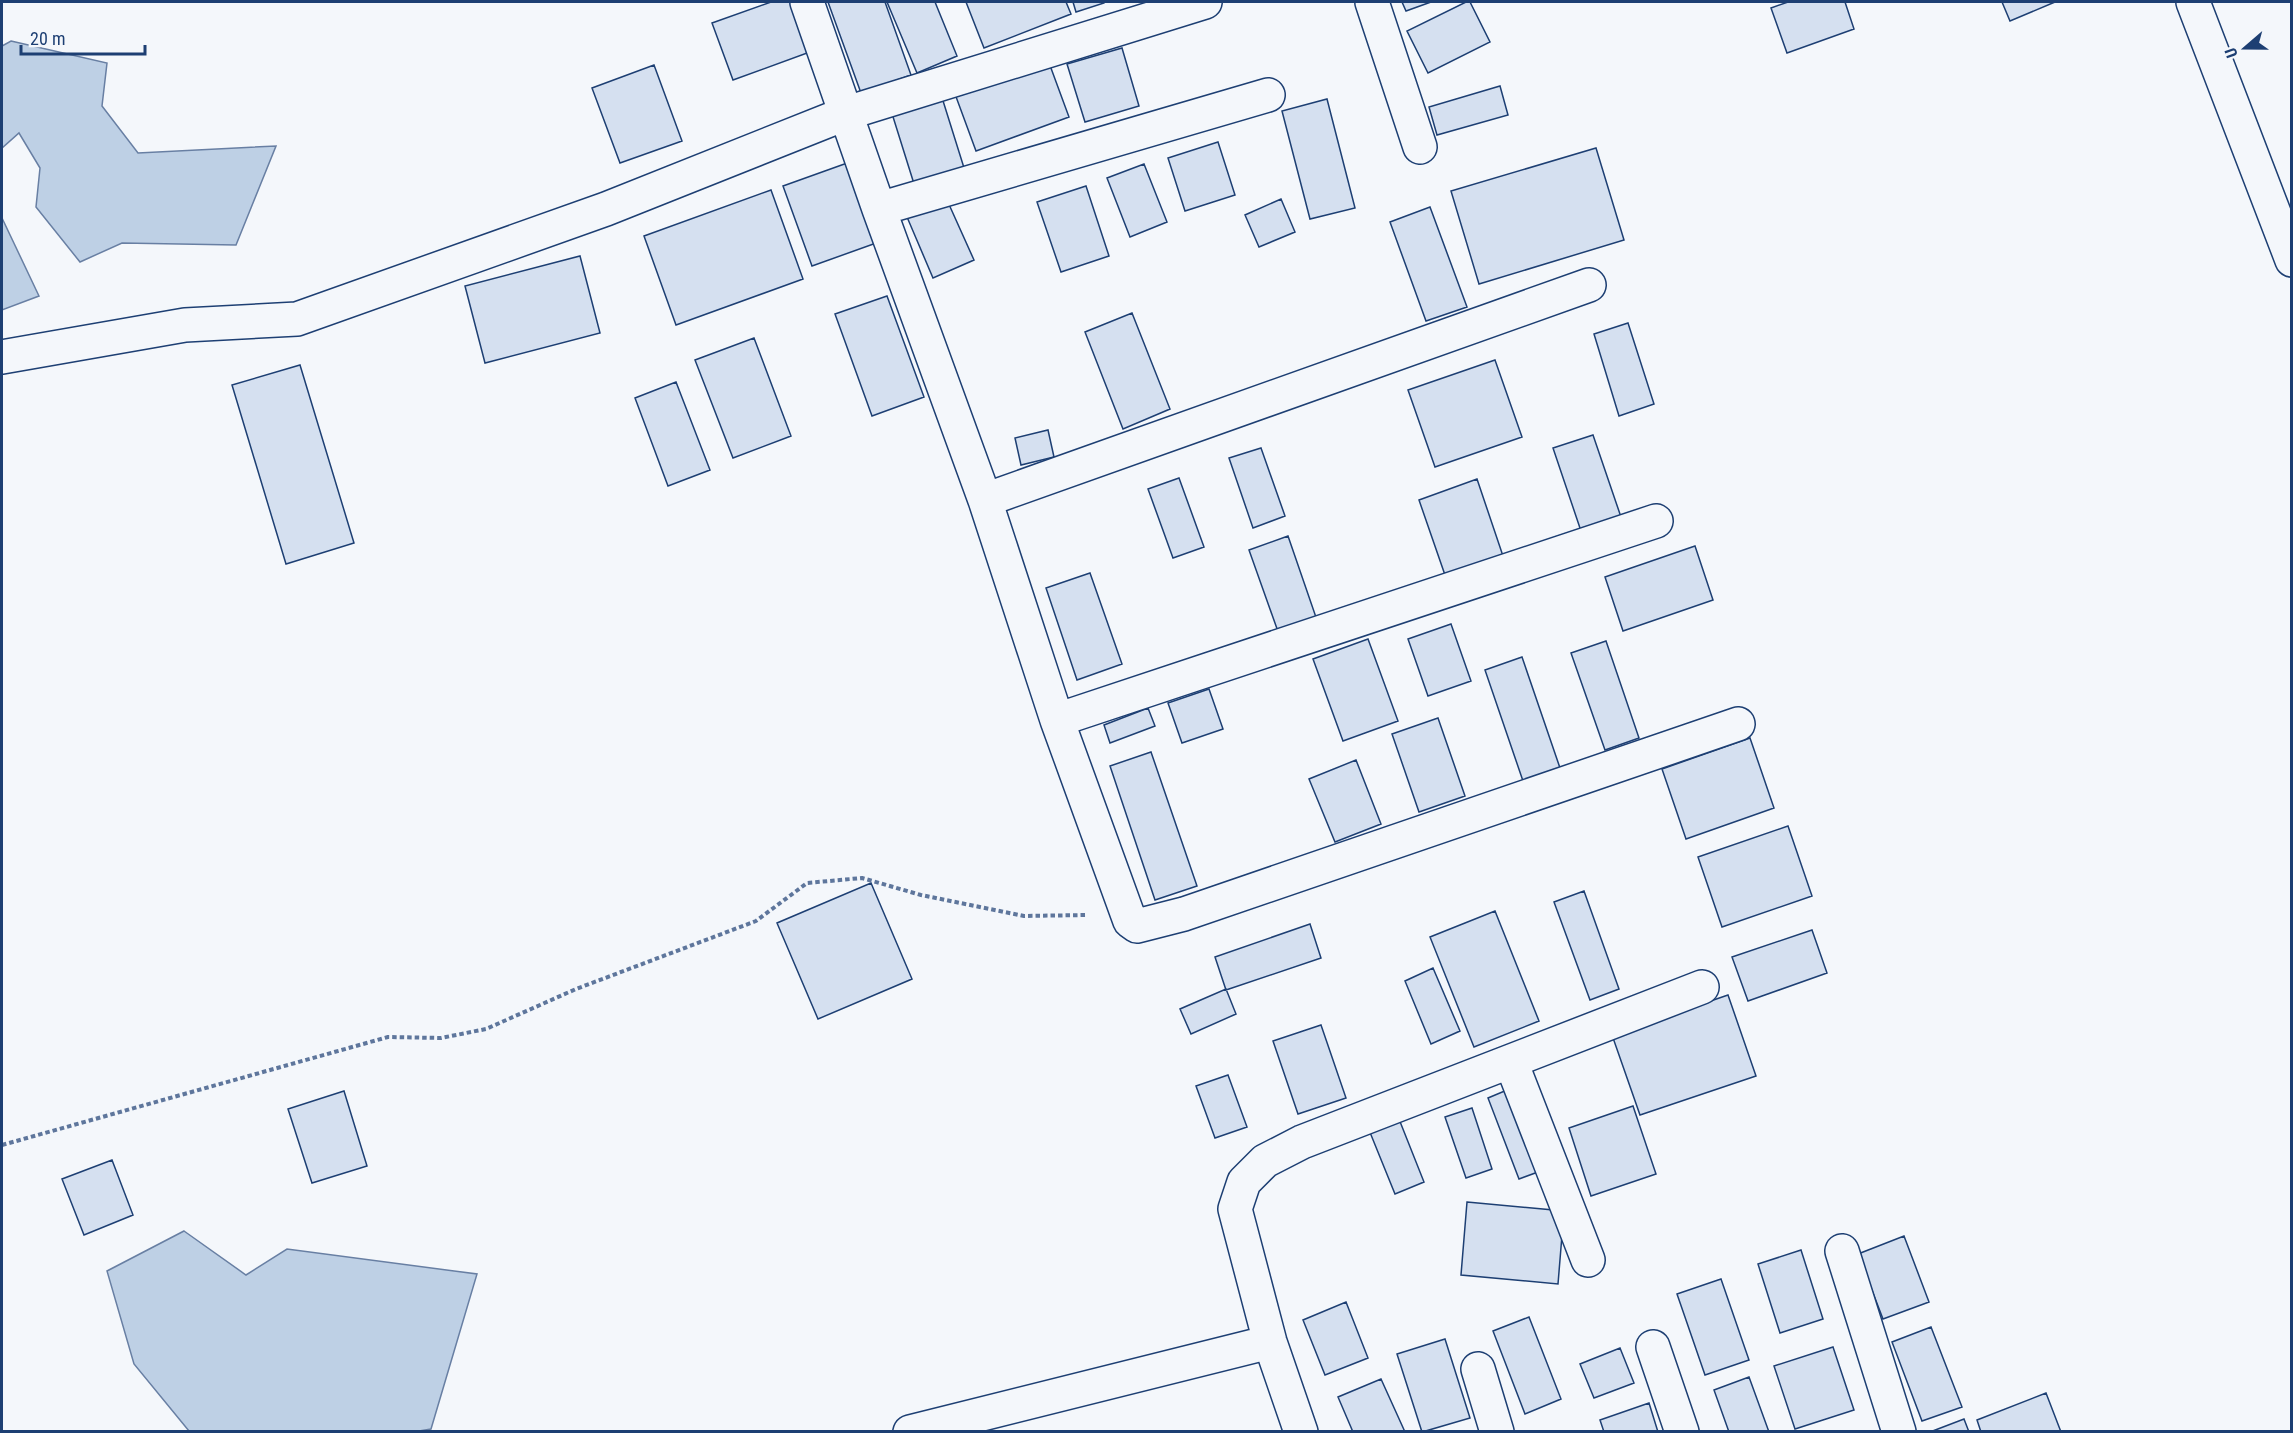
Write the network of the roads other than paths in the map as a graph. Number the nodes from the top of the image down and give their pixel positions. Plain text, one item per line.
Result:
1 (807, 2) edge
2 (1205, 2) edge
3 (1372, 2) edge
4 (2193, 2) edge
5 (1268, 95) dead end
6 (847, 113) junction
7 (1420, 147) dead end
8 (879, 209) junction
9 (2292, 260) edge
10 (1589, 285) dead end
11 (2, 357) edge
12 (985, 500) junction
13 (1656, 521) dead end
14 (1057, 720) junction
15 (1738, 724) dead end
16 (1702, 987) dead end
17 (1511, 1062) junction
18 (1842, 1251) dead end
19 (1588, 1260) dead end
20 (1270, 1342) junction
21 (1653, 1347) dead end
22 (1478, 1369) dead end
23 (910, 1431) edge
24 (1301, 1431) edge
25 (1497, 1431) edge
26 (1682, 1431) edge
27 (1899, 1431) edge

1 - 6 street
2 - 6 street
3 - 7 street
4 - 9 street
5 - 8 street
6 - 8 street
6 - 11 street
8 - 12 street
10 - 12 street
12 - 14 street
13 - 14 street
14 - 15 street
16 - 17 street
17 - 19 street
17 - 20 street
18 - 27 street
20 - 23 street
20 - 24 street
21 - 26 street
22 - 25 street

